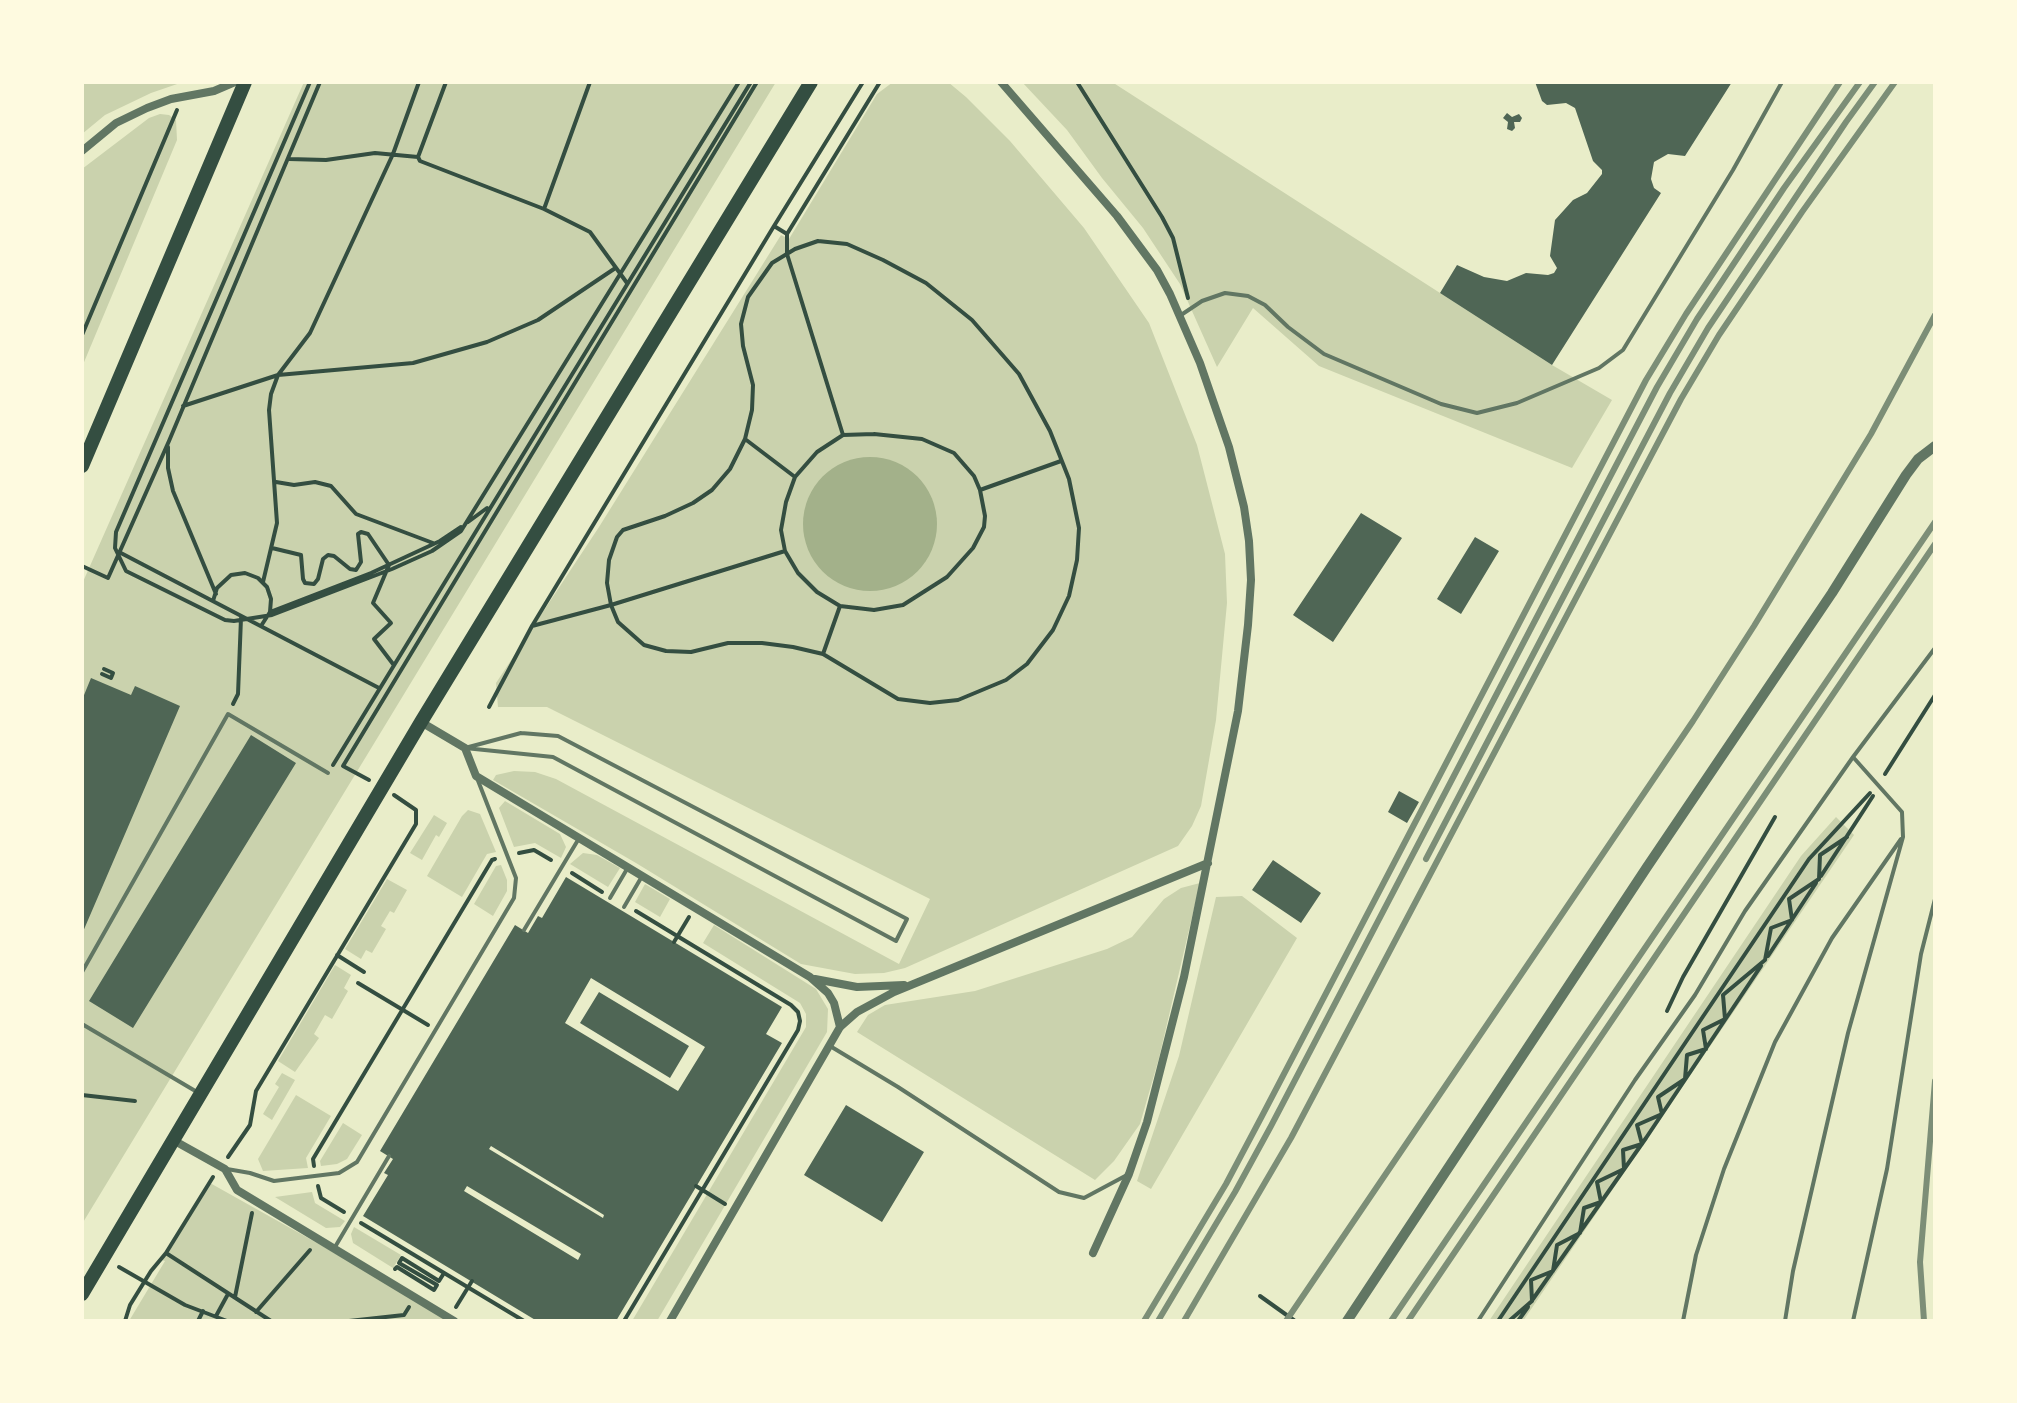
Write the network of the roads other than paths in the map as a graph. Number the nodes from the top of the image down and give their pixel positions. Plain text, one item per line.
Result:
1 (235, 82) edge
2 (245, 82) edge
3 (811, 82) edge
4 (1001, 82) edge
5 (1782, 82) edge
6 (82, 151) edge
7 (1180, 315) junction
8 (1935, 446) edge
9 (82, 466) edge
10 (1935, 648) edge
11 (421, 722) junction
12 (465, 748) junction
13 (1853, 757) junction
14 (328, 773) road end
15 (476, 776) junction
16 (1903, 837) junction
17 (579, 838) junction
18 (1208, 863) junction
19 (628, 867) junction
20 (642, 876) junction
21 (610, 898) dead end
22 (1935, 899) edge
23 (624, 907) dead end
24 (524, 930) dead end
25 (82, 972) edge
26 (810, 977) junction
27 (913, 984) junction
28 (82, 1024) edge
29 (840, 1027) junction
30 (830, 1046) junction
31 (200, 1094) junction
32 (173, 1140) junction
33 (389, 1156) dead end
34 (223, 1168) junction
35 (1129, 1174) junction
36 (334, 1249) junction
37 (1093, 1253) dead end
38 (82, 1294) edge
39 (454, 1316) edge
40 (670, 1321) edge
41 (1347, 1321) edge
42 (1478, 1321) edge
43 (1683, 1321) edge
44 (1785, 1321) edge
45 (1853, 1321) edge

1 - 6 street
2 - 9 main road
3 - 11 main road
4 - 7 street
5 - 7 lane
7 - 18 street
8 - 41 street
10 - 13 lane
11 - 12 street
11 - 31 main road
12 - 12 lane
12 - 15 street
13 - 16 lane
13 - 42 lane
14 - 25 lane
15 - 17 street
15 - 34 lane
16 - 43 lane
16 - 44 lane
17 - 19 street
17 - 24 lane
18 - 27 street
18 - 35 street
19 - 20 street
19 - 21 lane
20 - 23 lane
20 - 26 street
22 - 45 lane
26 - 27 street
26 - 29 street
27 - 29 street
28 - 31 lane
29 - 30 street
30 - 35 lane
30 - 40 street
31 - 32 main road
32 - 34 street
32 - 38 main road
33 - 36 lane
34 - 36 street
35 - 37 street
36 - 39 street

